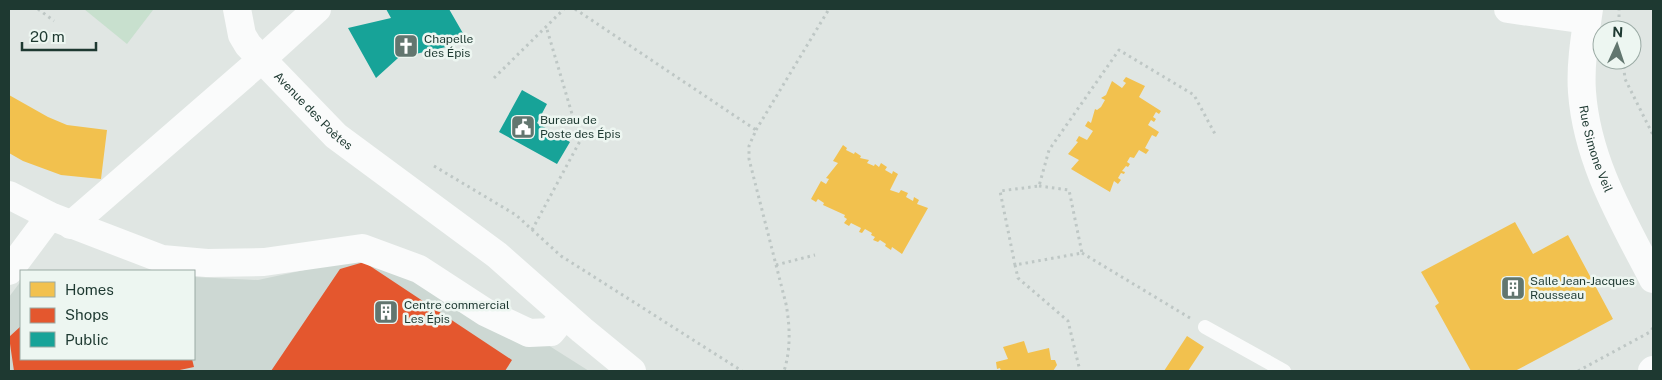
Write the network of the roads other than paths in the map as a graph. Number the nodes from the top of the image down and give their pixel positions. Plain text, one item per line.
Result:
1 (237, 9) edge
2 (317, 9) edge
3 (1508, 9) edge
4 (1588, 14) edge
5 (261, 60) junction
6 (9, 195) edge
7 (61, 220) junction
8 (9, 271) edge
9 (1653, 279) edge
10 (565, 315) junction
11 (1205, 327) road end
12 (632, 371) edge
13 (1284, 371) edge

1 - 5 street, Avenue des Poètes
2 - 5 street
3 - 4 street
4 - 9 street, Rue Simone Veil
5 - 7 street
5 - 10 street, Avenue des Poètes
6 - 7 street
7 - 8 street
7 - 10 street
10 - 12 street, Avenue des Poètes
11 - 13 lane

